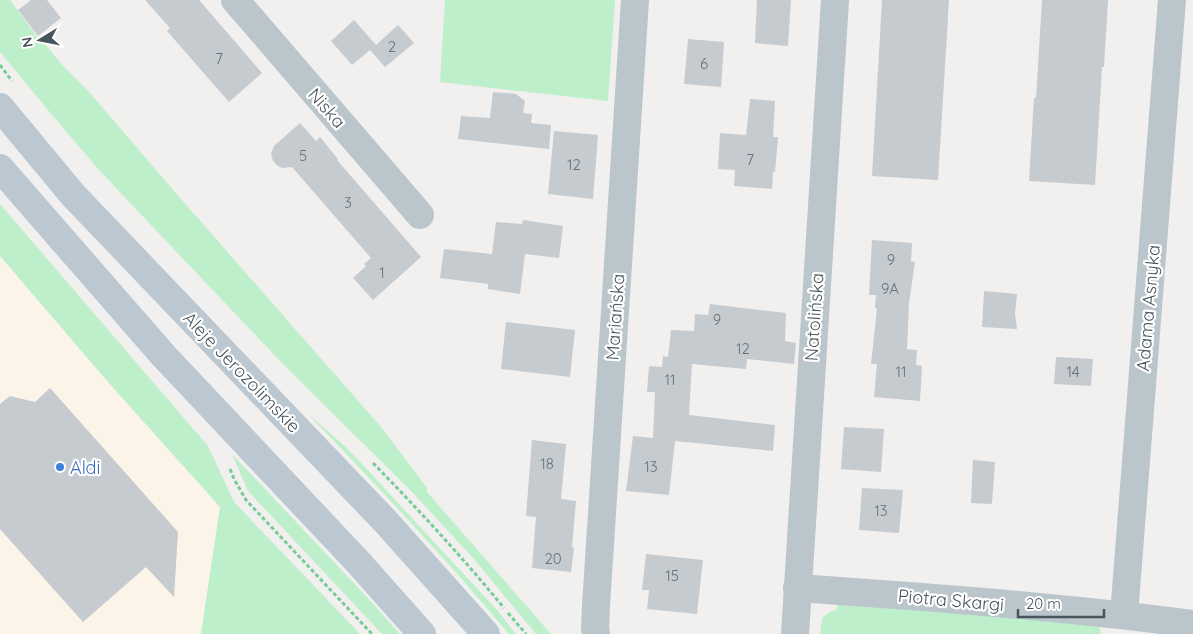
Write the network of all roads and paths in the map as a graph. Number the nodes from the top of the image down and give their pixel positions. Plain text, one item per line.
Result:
1 (235, 0) edge
2 (635, 0) edge
3 (835, 0) edge
4 (1172, 0) edge
5 (0, 107) edge
6 (0, 168) edge
7 (420, 215) dead end
8 (228, 463) dead end
9 (797, 588) junction
10 (1124, 615) junction
11 (1193, 624) edge
12 (372, 634) edge
13 (422, 634) edge
14 (486, 634) edge
15 (596, 634) edge
16 (795, 634) edge

1 - 7 street, Niska
2 - 15 street, Mariańska
3 - 9 street, Natolińska
4 - 10 street, Adama Asnyka
5 - 14 main road, Aleje Jerozolimskie
6 - 13 main road
8 - 12 path
9 - 10 street, Piotra Skargi
9 - 16 street, Natolińska
10 - 11 street, Piotra Skargi

